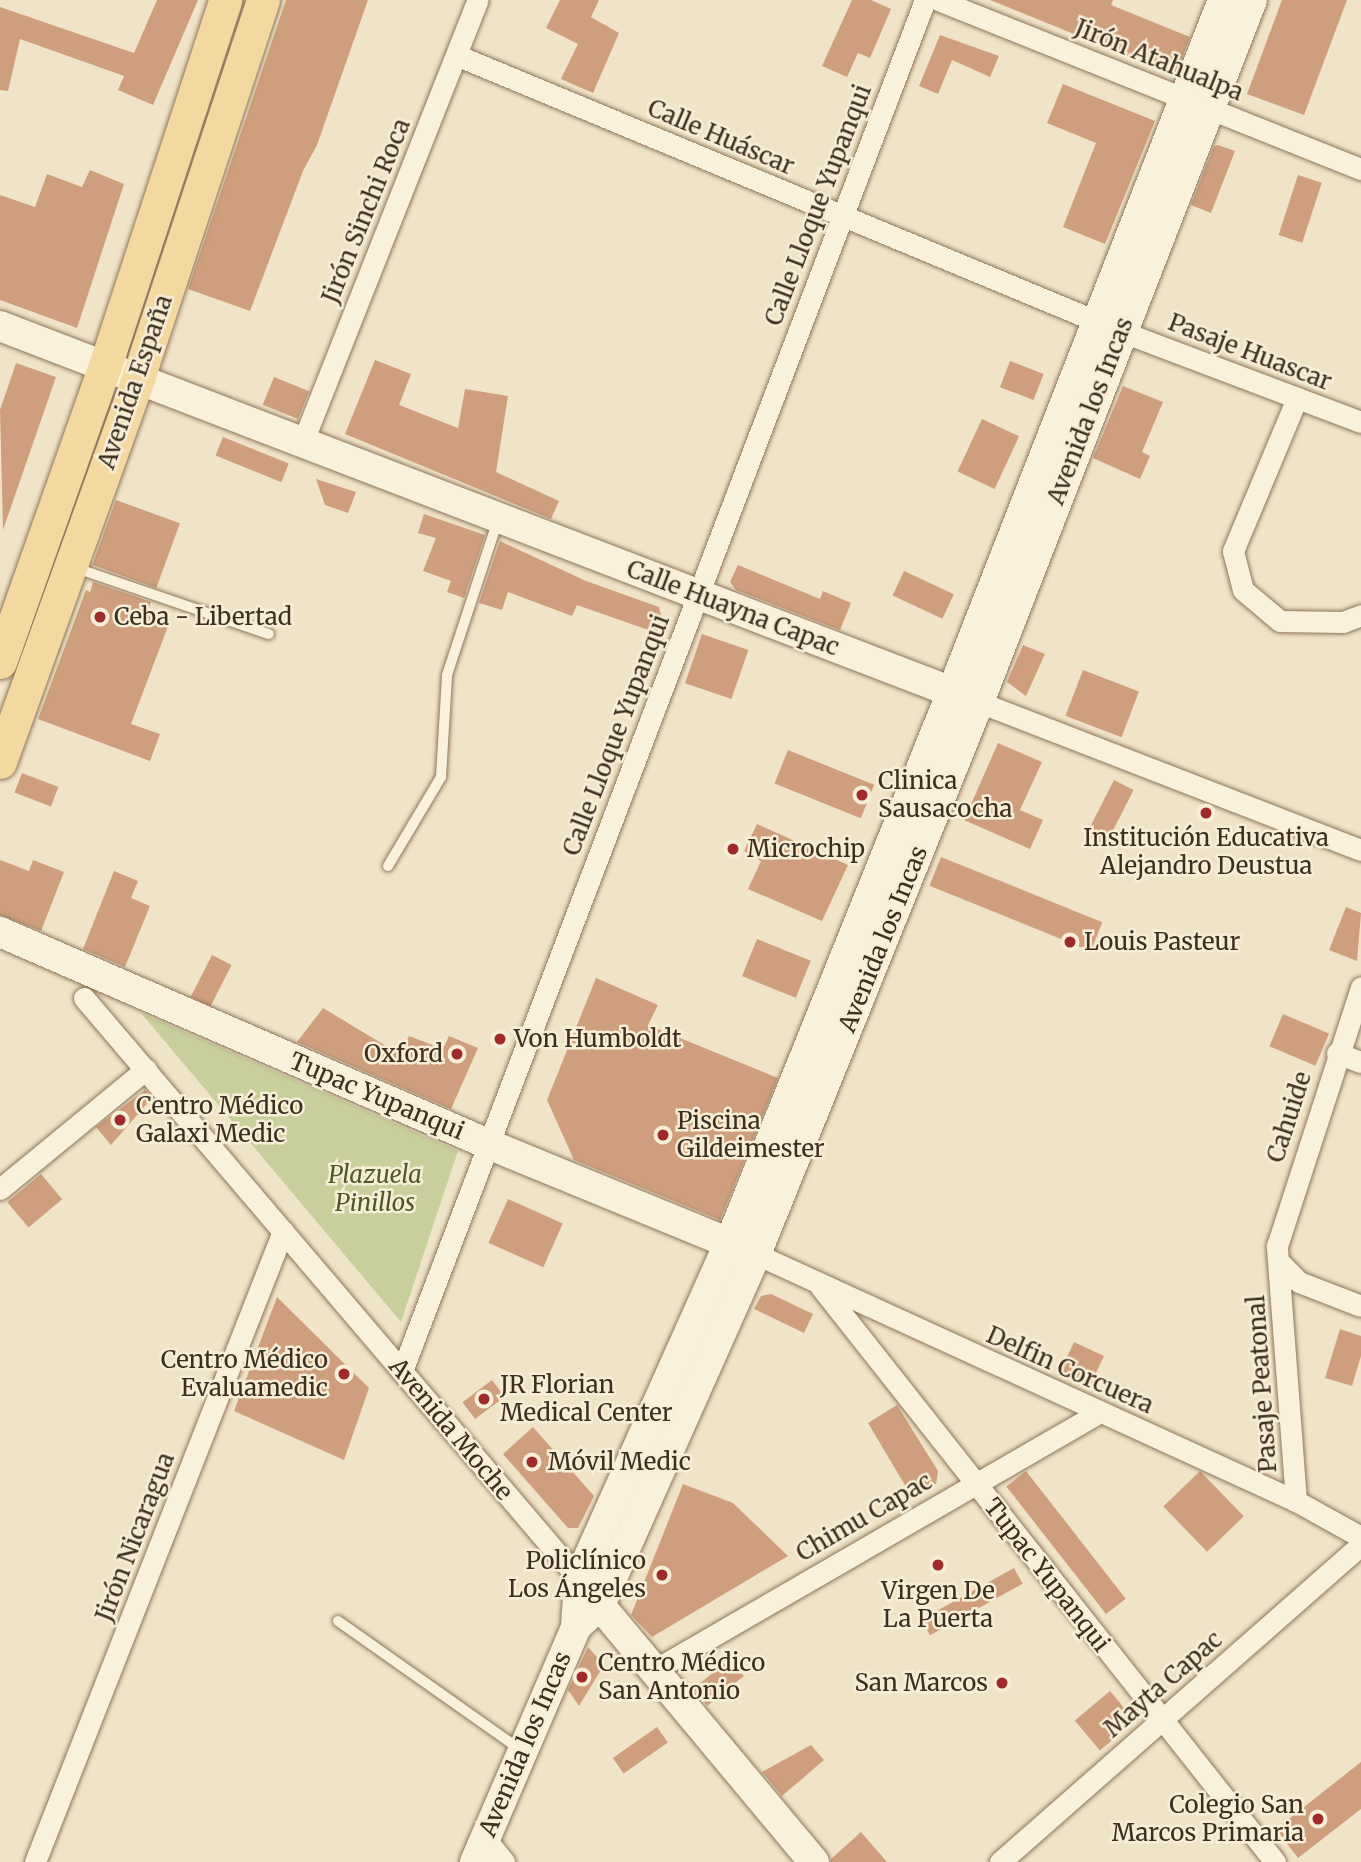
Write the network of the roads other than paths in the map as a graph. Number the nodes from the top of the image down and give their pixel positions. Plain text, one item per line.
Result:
1 (225, 0) edge
2 (262, 0) edge
3 (478, 0) edge
4 (925, 0) edge
5 (938, 0) edge
6 (1223, 0) edge
7 (1252, 0) edge
8 (456, 55) junction
9 (1197, 103) junction
10 (1361, 169) edge
11 (842, 216) junction
12 (0, 326) edge
13 (1109, 327) junction
14 (105, 366) junction
15 (138, 378) junction
16 (1297, 398) junction
17 (1361, 422) edge
18 (303, 442) junction
19 (499, 517) junction
20 (70, 566) junction
21 (698, 594) junction
22 (1361, 615) edge
23 (269, 634) dead end
24 (0, 662) edge
25 (965, 697) junction
26 (0, 762) edge
27 (1361, 850) edge
28 (388, 866) dead end
29 (0, 932) edge
30 (1361, 987) edge
31 (84, 998) dead end
32 (1338, 1053) junction
33 (1361, 1062) edge
34 (146, 1069) junction
35 (488, 1144) junction
36 (0, 1189) edge
37 (283, 1231) junction
38 (743, 1248) junction
39 (1281, 1264) junction
40 (820, 1286) junction
41 (1361, 1306) edge
42 (402, 1371) junction
43 (1100, 1412) junction
44 (974, 1483) junction
45 (1296, 1501) junction
46 (1361, 1537) edge
47 (1361, 1545) edge
48 (579, 1579) junction
49 (600, 1605) junction
50 (338, 1621) dead end
51 (576, 1627) junction
52 (656, 1669) junction
53 (1162, 1720) junction
54 (522, 1750) junction
55 (479, 1849) edge
56 (35, 1862) edge
57 (504, 1862) edge
58 (814, 1862) edge
59 (1000, 1862) edge
60 (1275, 1862) edge

1 - 14 main road, Avenida España
2 - 15 main road, Avenida España
3 - 8 street, Jirón Sinchi Roca
4 - 11 street, Calle Lloque Yupanqui
5 - 9 street, Jirón Atahualpa
6 - 9 street, Avenida los Incas
7 - 9 street, Avenida los Incas
8 - 11 street, Calle Huáscar
8 - 18 street, Jirón Sinchi Roca
9 - 10 street, Jirón Atahualpa
9 - 13 street, Avenida los Incas
11 - 13 street, Calle Huáscar
11 - 21 street, Calle Lloque Yupanqui
12 - 14 street, Calle Huayna Capac
13 - 16 street, Pasaje Huascar
13 - 25 street, Avenida los Incas
14 - 15 street, Calle Huayna Capac
14 - 24 main road, Avenida España
15 - 18 street, Calle Huayna Capac
15 - 20 main road, Avenida España
16 - 17 street, Pasaje Huascar
16 - 22 street
18 - 19 street, Calle Huayna Capac
19 - 21 street, Calle Huayna Capac
19 - 28 lane
20 - 23 lane
20 - 26 main road, Avenida España
21 - 25 street, Calle Huayna Capac
21 - 35 street, Calle Lloque Yupanqui
25 - 27 street, Calle Huayna Capac
25 - 38 street, Avenida los Incas
29 - 35 street, Tupac Yupanqui
30 - 32 street, Cahuide
31 - 34 street, Avenida Moche
32 - 33 street
32 - 39 street, Cahuide
34 - 36 street
34 - 37 street, Avenida Moche
35 - 38 street, Tupac Yupanqui
35 - 42 street, Calle Lloque Yupanqui
37 - 42 street, Avenida Moche
37 - 56 street, Jirón Nicaragua
38 - 40 street, Delfin Corcuera
38 - 48 street, Avenida los Incas
38 - 49 street, Avenida los Incas
39 - 41 street
39 - 45 street, Pasaje Peatonal
40 - 43 street, Delfin Corcuera
40 - 44 street, Tupac Yupanqui
42 - 48 street, Avenida Moche
43 - 44 street, Chimu Capac
43 - 45 street, Delfin Corcuera
44 - 52 street, Chimu Capac
44 - 53 street, Tupac Yupanqui
45 - 46 street, Delfin Corcuera
47 - 53 street, Mayta Capac
48 - 49 street, Avenida Moche
48 - 51 street, Avenida los Incas
49 - 51 street, Avenida los Incas
49 - 52 street, Avenida Moche
50 - 54 lane
51 - 54 street, Avenida los Incas
52 - 58 street, Avenida Moche
53 - 59 street, Mayta Capac
53 - 60 street, Tupac Yupanqui
54 - 55 street, Avenida los Incas
55 - 57 street

